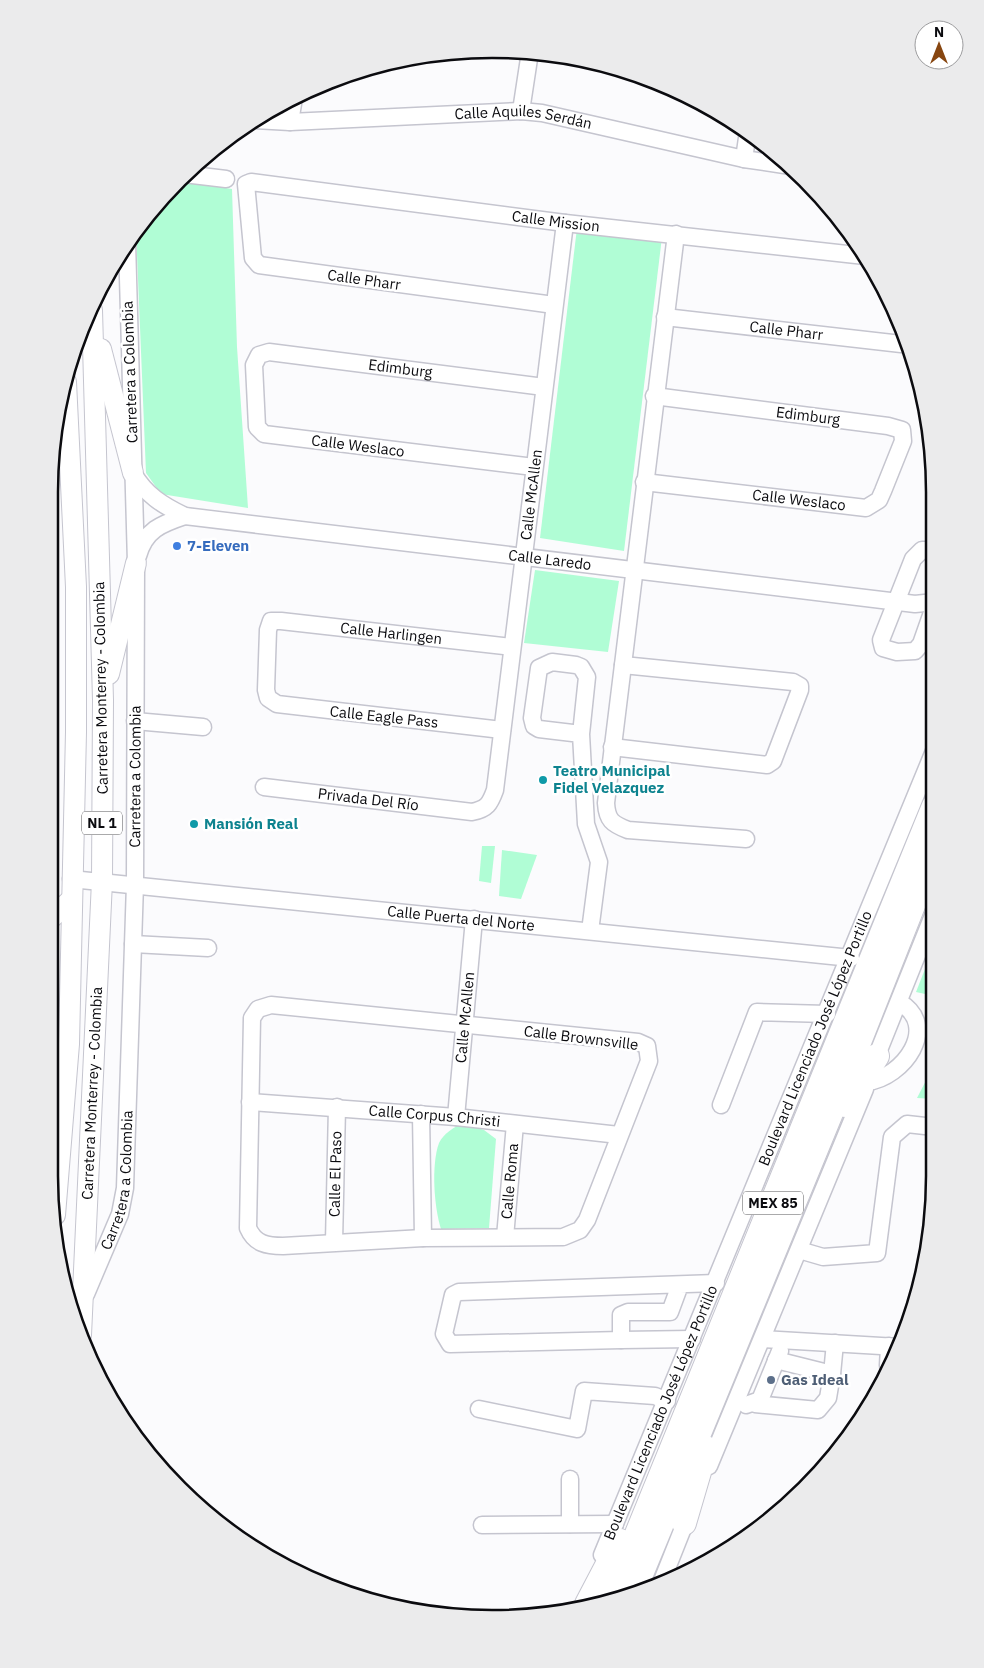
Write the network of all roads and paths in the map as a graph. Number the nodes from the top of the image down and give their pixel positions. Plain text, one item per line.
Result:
1 (529, 59) edge
2 (293, 106) edge
3 (521, 111) junction
4 (267, 121) edge
5 (290, 122) junction
6 (748, 141) edge
7 (744, 159) junction
8 (777, 164) edge
9 (195, 175) edge
10 (226, 179) dead end
11 (247, 183) joint
12 (565, 223) junction
13 (676, 234) junction
14 (856, 255) edge
15 (126, 258) edge
16 (554, 305) junction
17 (665, 317) junction
18 (94, 320) edge
19 (92, 323) edge
20 (900, 344) edge
21 (256, 357) joint
22 (544, 386) junction
23 (654, 396) junction
24 (67, 402) edge
25 (902, 430) joint
26 (534, 467) junction
27 (133, 473) junction
28 (644, 482) junction
29 (185, 516) junction
30 (926, 550) edge
31 (525, 557) junction
32 (136, 563) junction
33 (633, 570) junction
34 (896, 602) junction
35 (926, 606) edge
36 (926, 630) edge
37 (512, 648) junction
38 (623, 665) junction
39 (268, 698) joint
40 (102, 700) junction
41 (135, 721) junction
42 (203, 727) dead end
43 (502, 730) junction
44 (581, 734) junction
45 (612, 747) junction
46 (926, 771) edge
47 (264, 787) dead end
48 (472, 812) joint
49 (926, 826) edge
50 (746, 839) dead end
51 (926, 872) edge
52 (71, 879) junction
53 (102, 881) junction
54 (135, 884) junction
55 (71, 900) junction
56 (58, 912) edge
57 (474, 919) junction
58 (590, 931) junction
59 (926, 933) edge
60 (133, 944) junction
61 (208, 948) dead end
62 (850, 958) junction
63 (899, 1002) junction
64 (827, 1014) junction
65 (464, 1026) junction
66 (877, 1056) junction
67 (867, 1082) junction
68 (250, 1102) junction
69 (721, 1104) dead end
70 (337, 1107) junction
71 (421, 1114) junction
72 (456, 1117) junction
73 (515, 1124) junction
74 (926, 1126) edge
75 (619, 1135) junction
76 (814, 1154) junction
77 (58, 1178) edge
78 (505, 1237) junction
79 (423, 1238) junction
80 (334, 1242) junction
81 (799, 1250) junction
82 (716, 1283) junction
83 (680, 1285) junction
84 (84, 1303) junction
85 (82, 1320) edge
86 (692, 1339) junction
87 (762, 1339) junction
88 (621, 1340) junction
89 (784, 1341) junction
90 (835, 1343) junction
91 (891, 1346) edge
92 (776, 1360) junction
93 (832, 1374) junction
94 (718, 1384) junction
95 (667, 1401) junction
96 (755, 1404) junction
97 (734, 1407) junction
98 (479, 1409) dead end
99 (665, 1464) junction
100 (570, 1479) dead end
101 (684, 1523) junction
102 (570, 1524) junction
103 (615, 1524) junction
104 (482, 1525) dead end
105 (665, 1574) edge
106 (636, 1585) edge
107 (613, 1593) edge
108 (589, 1599) edge
109 (584, 1600) edge

1 - 3 street
2 - 5 street
3 - 5 street, Calle Aquiles Serdán
3 - 7 street, Calle Aquiles Serdán
4 - 5 street, Calle Aquiles Serdán
6 - 7 street
7 - 8 street, Calle Aquiles Serdán
9 - 10 street
11 - 12 street, Calle Mission
11 - 16 street, Calle Pharr
12 - 13 street, Calle Mission
12 - 16 street, Calle McAllen
13 - 14 street, Calle Mission
13 - 17 street
15 - 27 street, Carretera a Colombia
16 - 22 street, Calle McAllen
17 - 20 street, Calle Pharr
17 - 23 street
18 - 27 main road
19 - 40 main road, Carretera Monterrey - Colombia / NL 1
21 - 22 street, Edimburg
21 - 26 street, Calle Weslaco
22 - 26 street, Calle McAllen
23 - 25 street, Edimburg
23 - 28 street
24 - 52 main road, Carretera Monterrey - Colombia / NL 1
25 - 28 street, Calle Weslaco
26 - 31 street, Calle McAllen
27 - 29 street, Calle Laredo
27 - 32 street, Carretera a Colombia
28 - 33 street
29 - 31 street, Calle Laredo
29 - 32 street
30 - 34 street
31 - 33 street, Calle Laredo
31 - 37 street, Calle McAllen
32 - 40 main road
32 - 41 street, Carretera a Colombia
33 - 34 street, Calle Laredo
33 - 38 street
34 - 35 street, Calle Laredo
34 - 36 street
37 - 39 street, Calle Harlingen
37 - 43 street, Calle McAllen
38 - 45 street
38 - 45 street
39 - 43 street, Calle Eagle Pass
40 - 53 main road, Carretera Monterrey - Colombia / NL 1
41 - 42 street
41 - 54 street, Carretera a Colombia
43 - 48 street, Calle McAllen
44 - 44 street
44 - 58 street
45 - 50 street
46 - 62 street, Boulevard Licenciado José López Portillo
47 - 48 street, Privada Del Río
49 - 99 highway, Boulevard Licenciado José López Portillo / MEX 85
51 - 76 highway, MEX 85
52 - 53 street, Calle Puerta del Norte
52 - 55 main road, Carretera Monterrey - Colombia / NL 1
53 - 54 street, Calle Puerta del Norte
53 - 84 main road, Carretera Monterrey - Colombia / NL 1
54 - 57 street, Calle Puerta del Norte
54 - 60 street, Carretera a Colombia
55 - 56 main road
55 - 77 main road, Carretera Monterrey - Colombia / NL 1
57 - 58 street, Calle Puerta del Norte
57 - 65 street, Calle McAllen
58 - 62 street, Calle Puerta del Norte
59 - 63 street
60 - 61 street
60 - 84 street, Carretera a Colombia
62 - 64 street, Boulevard Licenciado José López Portillo
63 - 66 street
63 - 67 street
64 - 69 street
64 - 82 street, Boulevard Licenciado José López Portillo
65 - 68 street, Calle Brownsville
65 - 72 street, Calle McAllen
65 - 75 street, Calle Brownsville
66 - 67 street
66 - 76 highway
67 - 81 street
68 - 70 street, Calle Corpus Christi
68 - 80 street, Calle Brownsville
70 - 71 street, Calle Corpus Christi
70 - 80 street, Calle El Paso
71 - 72 street, Calle Corpus Christi
71 - 79 street
72 - 73 street, Calle Corpus Christi
73 - 75 street, Calle Corpus Christi
73 - 78 street, Calle Roma
74 - 81 street
75 - 78 street, Calle Brownsville
76 - 94 highway, MEX 85
78 - 79 street, Calle Brownsville
79 - 80 street, Calle Brownsville
81 - 87 street
82 - 83 street
82 - 86 street, Boulevard Licenciado José López Portillo
83 - 88 street
83 - 88 street
84 - 85 main road, Carretera Monterrey - Colombia / NL 1
86 - 88 street
86 - 95 street, Boulevard Licenciado José López Portillo
87 - 89 street
87 - 97 street
89 - 90 street
89 - 92 street
90 - 91 street
90 - 93 street
92 - 93 street
92 - 96 street
93 - 96 street
94 - 101 highway
94 - 106 highway, MEX 85
95 - 98 street
95 - 103 street, Boulevard Licenciado José López Portillo
96 - 97 street
97 - 101 street
99 - 107 highway, Boulevard Licenciado José López Portillo / MEX 85
99 - 108 highway
100 - 102 street
101 - 105 street
102 - 103 street
102 - 104 street
103 - 109 street, Boulevard Licenciado José López Portillo

